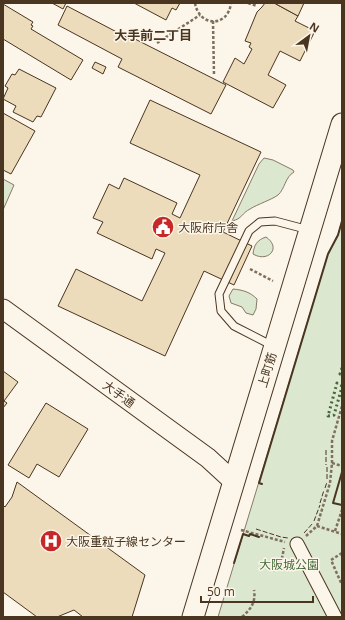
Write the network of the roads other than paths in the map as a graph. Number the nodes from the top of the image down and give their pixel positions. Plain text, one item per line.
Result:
1 (342, 124) edge
2 (310, 230) junction
3 (3, 309) edge
4 (274, 347) junction
5 (233, 481) junction
6 (291, 543) road end
7 (193, 617) edge
8 (335, 617) edge

1 - 2 main road, 上町筋
2 - 4 main road, 上町筋
2 - 4 lane
3 - 5 street, 大手通
4 - 5 main road, 上町筋
5 - 7 main road, 上町筋
6 - 8 street

